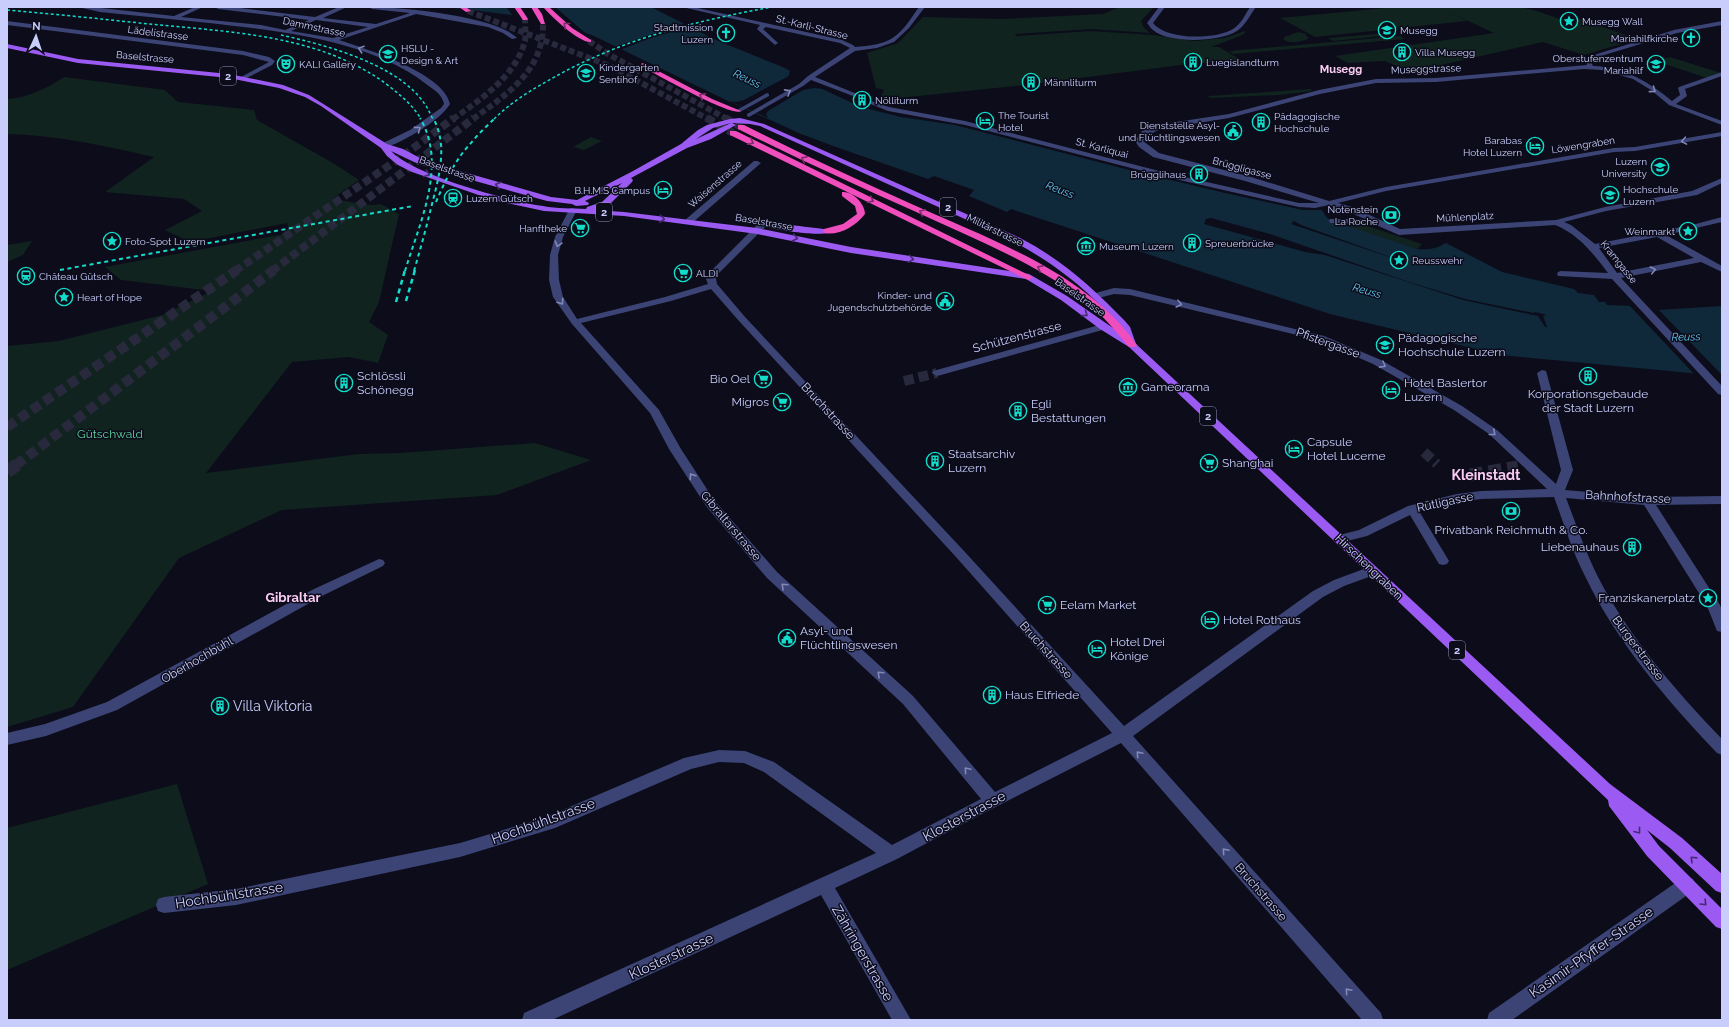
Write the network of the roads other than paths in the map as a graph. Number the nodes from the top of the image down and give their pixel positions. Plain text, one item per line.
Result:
1 (81, 7) edge
2 (200, 7) edge
3 (218, 7) edge
4 (344, 7) edge
5 (372, 7) edge
6 (462, 7) edge
7 (517, 7) edge
8 (534, 7) edge
9 (546, 7) edge
10 (685, 7) edge
11 (922, 7) edge
12 (1162, 7) edge
13 (1253, 7) edge
14 (468, 11) dead end
15 (418, 13) junction
16 (175, 18) junction
17 (319, 18) junction
18 (525, 20) tunnel mouth
19 (7, 23) edge
20 (543, 23) tunnel mouth
21 (1722, 23) edge
22 (1714, 24) junction
23 (764, 25) junction
24 (377, 26) junction
25 (1722, 26) edge
26 (288, 30) junction
27 (514, 38) tunnel mouth
28 (333, 40) junction
29 (589, 41) tunnel mouth
30 (774, 43) dead end
31 (7, 46) edge
32 (853, 49) junction
33 (643, 65) dead end
34 (1591, 67) junction
35 (1722, 74) edge
36 (243, 78) junction
37 (807, 78) junction
38 (792, 81) dead end
39 (771, 93) dead end
40 (855, 95) tunnel mouth
41 (871, 103) tunnel mouth
42 (1671, 104) junction
43 (741, 109) junction
44 (751, 113) junction
45 (727, 122) junction
46 (1722, 123) edge
47 (740, 124) junction
48 (762, 125) junction
49 (720, 131) junction
50 (733, 133) tunnel mouth
51 (1722, 134) edge
52 (384, 146) junction
53 (684, 146) junction
54 (1149, 152) joint
55 (757, 163) dead end
56 (636, 173) junction
57 (833, 182) junction
58 (1721, 182) edge
59 (1330, 203) junction
60 (605, 204) junction
61 (575, 206) junction
62 (696, 216) junction
63 (1722, 219) edge
64 (1333, 221) dead end
65 (688, 222) junction
66 (1377, 222) junction
67 (1556, 222) junction
68 (759, 228) junction
69 (827, 231) joint
70 (1658, 234) junction
71 (1593, 247) junction
72 (1702, 260) junction
73 (1722, 269) edge
74 (1560, 274) dead end
75 (1615, 276) junction
76 (1029, 277) junction
77 (713, 285) junction
78 (1095, 296) junction
79 (575, 322) junction
80 (1103, 327) junction
81 (1132, 345) junction
82 (1542, 372) dead end
83 (937, 373) tunnel mouth
84 (1722, 392) edge
85 (1518, 467) tunnel mouth
86 (1530, 467) junction
87 (1558, 493) junction
88 (1722, 500) edge
89 (1648, 501) junction
90 (1412, 509) junction
91 (1339, 539) junction
92 (1443, 561) dead end
93 (379, 563) dead end
94 (1372, 571) junction
95 (1718, 603) edge
96 (1722, 627) edge
97 (1123, 735) junction
98 (7, 739) edge
99 (1722, 749) edge
100 (1605, 789) junction
101 (992, 800) junction
102 (891, 854) junction
103 (1687, 885) junction
104 (1722, 885) edge
105 (825, 886) junction
106 (164, 905) dead end
107 (1722, 921) edge
108 (531, 1020) edge
109 (902, 1020) edge
110 (1374, 1020) edge
111 (1496, 1020) edge

1 - 16 street, Dammstrasse
2 - 16 street
3 - 17 street
4 - 17 street
5 - 15 street
6 - 14 highway
7 - 18 highway
8 - 20 highway
29 -> 9 highway
10 - 23 street, St.-Karli-Strasse
11 - 32 street
12 - 13 street
15 - 24 street
15 - 27 street
16 - 26 street, Dammstrasse
17 - 24 street
17 - 26 street
19 - 36 street, Lädelistrasse
21 - 22 street
22 - 25 street
22 - 34 street
23 - 30 street, St.-Karli-Strasse
23 - 32 street, St.-Karli-Strasse
24 - 28 street
26 - 28 street, Dammstrasse
52 -> 28 street, Dammstrasse
31 - 36 main road, Baselstrasse / 2
32 - 37 street
43 -> 33 highway
34 -> 42 street
34 - 54 street, Museggstrasse
35 - 42 street
36 - 52 main road, Baselstrasse / 2
37 - 38 street
37 - 40 street
44 -> 37 street
39 - 43 street
41 - 59 street, St. Karliquai
42 - 46 street
43 - 45 main road
44 - 47 main road
44 - 48 main road, 2
45 - 47 main road, 2
45 - 49 main road, 2
45 - 53 main road, 2
47 - 48 main road, 2
47 - 49 main road, 2
81 -> 47 highway, 2
48 - 78 main road, Militärstrasse / 2
49 - 53 main road, 2
50 -> 57 highway
51 -> 59 street, Löwengraben
61 -> 52 main road, Baselstrasse / 2
52 -> 61 main road, Baselstrasse / 2
53 - 56 main road, 2
54 - 59 street, Brüggligasse
55 - 62 street, Waisenstrasse
56 - 60 main road, 2
56 - 61 main road, 2
57 - 69 highway
57 -> 76 highway
58 - 67 street, Mühlenplatz
59 - 66 street, Mühlenplatz
60 - 61 main road, 2
60 - 62 main road, Baselstrasse
61 -> 65 main road, Baselstrasse / 2
61 -> 79 street, Gibraltarstrasse
62 - 65 street, Waisenstrasse
62 - 68 main road, Baselstrasse
63 - 70 street
64 - 66 street, Mühlenplatz
65 - 68 main road, Baselstrasse / 2
66 - 67 street, Mühlenplatz
67 - 71 street, Kramgasse
68 - 69 main road, Baselstrasse
68 -> 76 main road, Baselstrasse / 2
68 - 77 street
70 - 71 street
70 - 72 street
71 - 75 street, Kramgasse
72 - 73 street
75 -> 72 street
74 - 75 street
75 - 84 street, Kramgasse
76 -> 80 main road, Baselstrasse / 2
77 - 79 street
77 - 97 street, Bruchstrasse
78 - 81 main road, Militärstrasse / 2
78 -> 86 street, Pfistergasse
101 -> 79 street, Gibraltarstrasse
80 - 81 main road, Baselstrasse / 2
80 - 83 street, Schützenstrasse
81 - 91 main road, Hirschengraben / 2
82 - 87 street
85 - 86 street
86 - 87 street, Pfistergasse
87 - 89 street, Bahnhofstrasse
87 - 90 street, Rütligasse
87 - 99 street, Burgerstrasse
88 - 89 street, Bahnhofstrasse
89 - 95 street
90 - 91 street, Rütligasse
90 - 92 street
91 - 94 main road, Hirschengraben / 2
93 - 98 street, Oberhochbühl
94 - 97 street, Klosterstrasse
94 - 100 main road, Hirschengraben / 2
95 - 96 street
97 - 101 street, Klosterstrasse
110 -> 97 street, Bruchstrasse
100 -> 103 main road, 2
104 -> 100 main road, 2
101 - 102 street, Klosterstrasse
102 - 105 street, Klosterstrasse
102 - 106 street, Hochbühlstrasse
103 -> 107 main road, 2
103 - 111 street, Kasimir-Pfyffer-Strasse
105 - 108 street, Klosterstrasse
105 - 109 street, Zähringerstrasse

